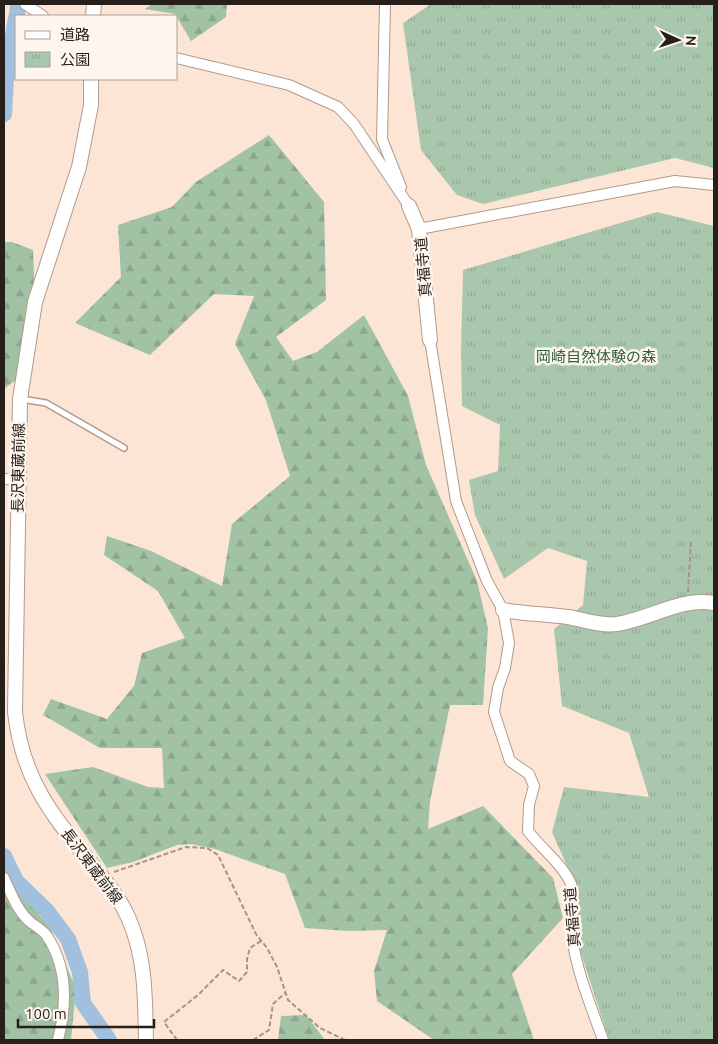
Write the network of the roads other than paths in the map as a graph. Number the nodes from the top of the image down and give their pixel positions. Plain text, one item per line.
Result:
1 (385, 4) edge
2 (29, 6) edge
3 (42, 15) edge
4 (178, 58) edge
5 (91, 80) edge
6 (714, 185) edge
7 (408, 206) junction
8 (420, 229) junction
9 (430, 340) joint
10 (20, 399) junction
11 (124, 448) dead end
12 (11, 480) edge
13 (714, 603) edge
14 (503, 610) junction
15 (4, 878) edge
16 (58, 1040) edge
17 (146, 1040) edge
18 (603, 1040) edge

1 - 7 street
2 - 3 street
4 - 7 street, 真福寺道
5 - 10 main road, 長沢東蔵前線
6 - 8 street
7 - 8 main road, 真福寺道
8 - 9 main road, 真福寺道
9 - 14 street, 真福寺道
10 - 11 lane
10 - 12 main road, 長沢東蔵前線
12 - 17 main road, 長沢東蔵前線
13 - 14 main road
14 - 18 street, 真福寺道
15 - 16 street

